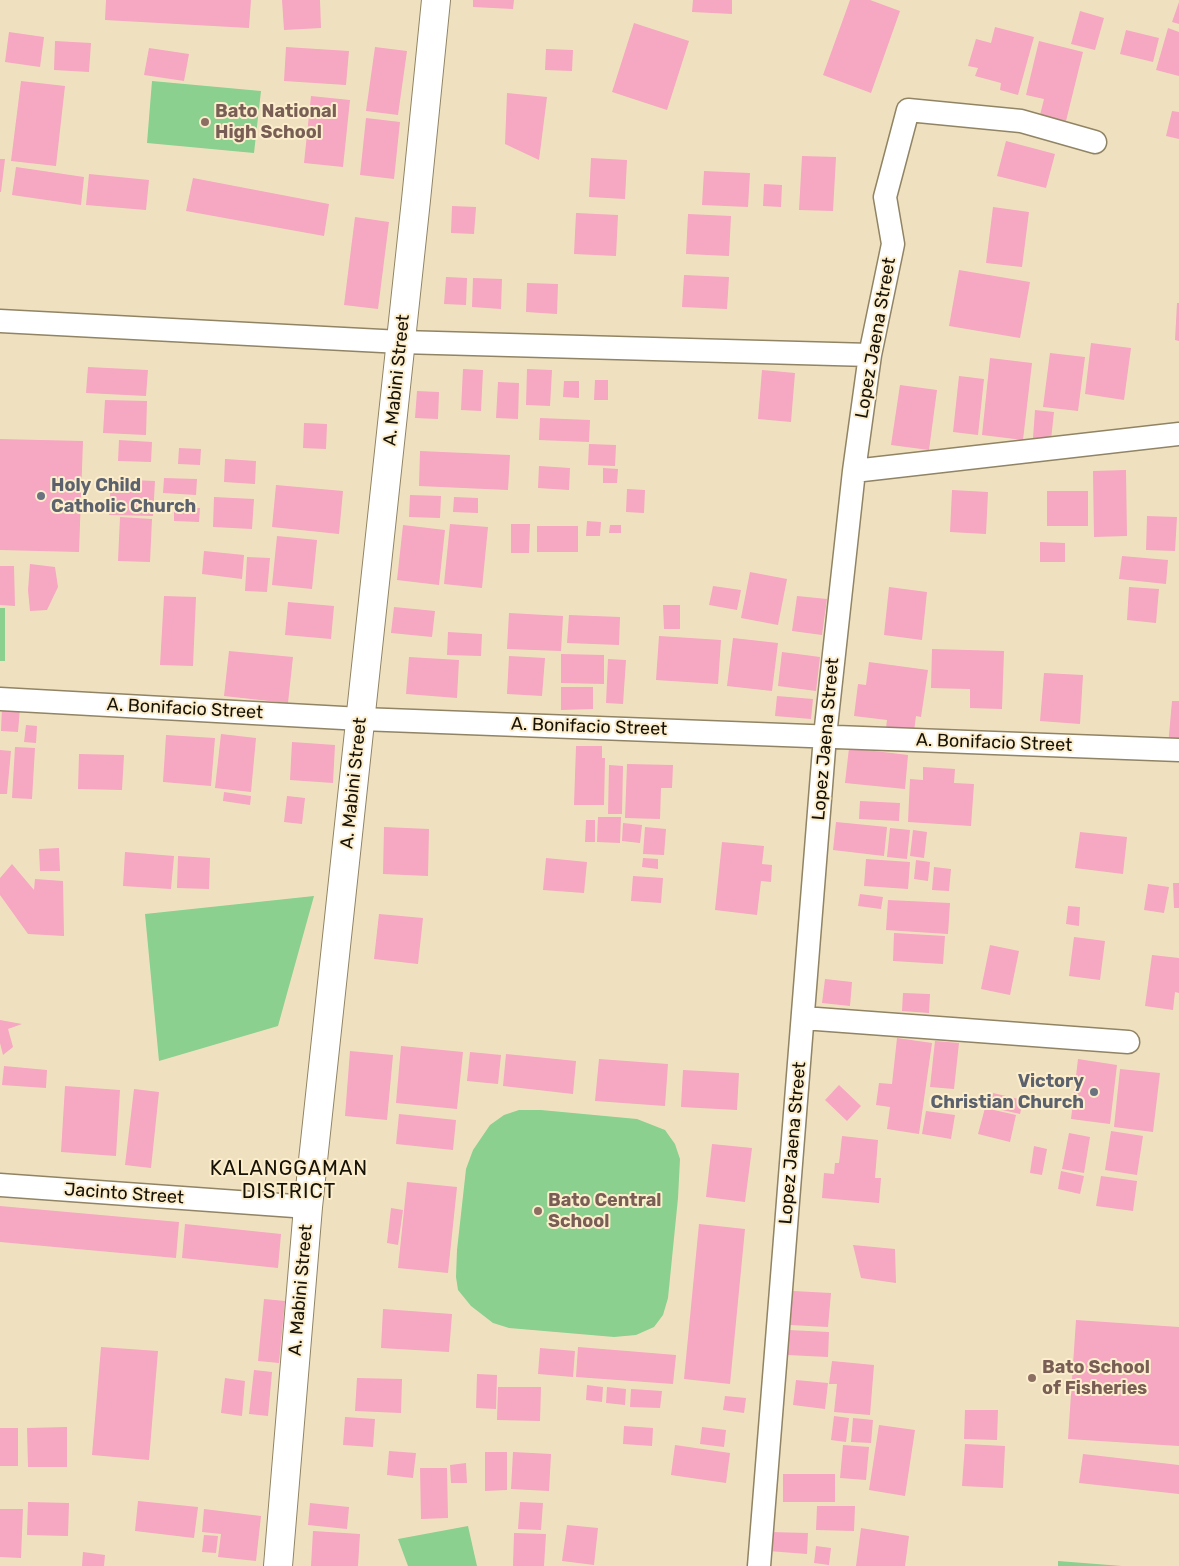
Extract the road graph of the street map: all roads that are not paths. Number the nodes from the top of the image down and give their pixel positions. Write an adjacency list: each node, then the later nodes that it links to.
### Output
1 (436, 0): 4 (street, A. Mabini Street)
2 (1095, 142): 5 (street, Lopez Jaena Street)
3 (0, 321): 4 (street)
4 (401, 342): 5 (street); 9 (street, A. Mabini Street)
5 (870, 355): 7 (street, Lopez Jaena Street)
6 (1179, 434): 7 (street)
7 (854, 471): 10 (street, Lopez Jaena Street)
8 (0, 699): 9 (street, A. Bonifacio Street)
9 (361, 718): 10 (street, A. Bonifacio Street); 15 (street, A. Mabini Street)
10 (825, 736): 11 (street, A. Bonifacio Street); 12 (street, Lopez Jaena Street)
11 (1179, 750)
12 (803, 1018): 13 (street); 17 (street, Lopez Jaena Street)
13 (1128, 1042)
14 (0, 1185): 15 (street, Jacinto Street)
15 (308, 1207): 16 (street, A. Mabini Street)
16 (278, 1566)
17 (759, 1566)

